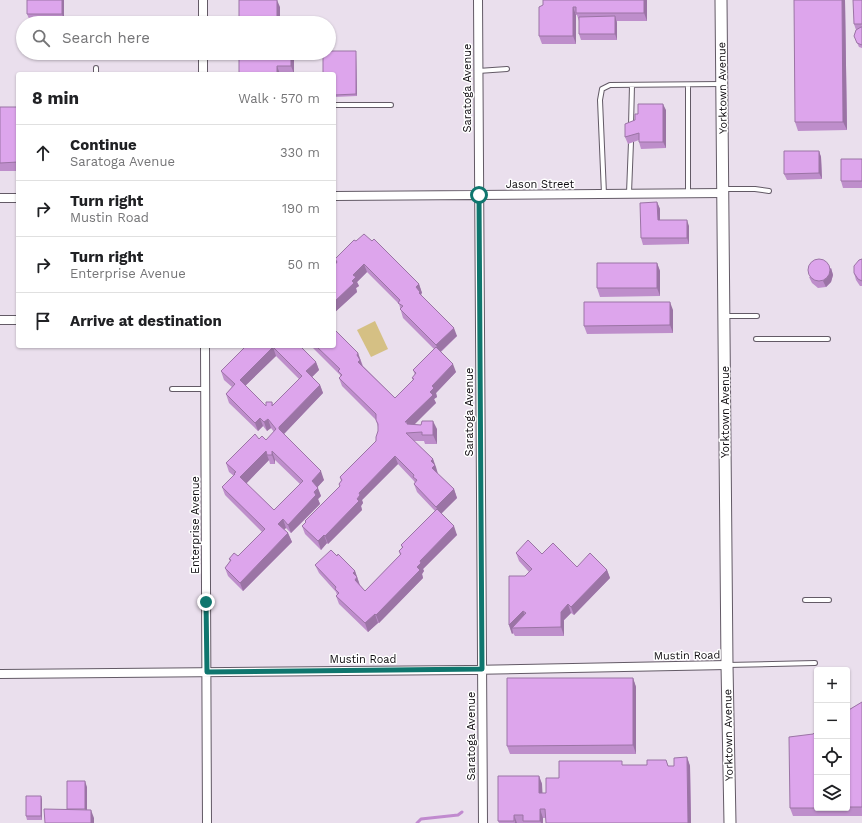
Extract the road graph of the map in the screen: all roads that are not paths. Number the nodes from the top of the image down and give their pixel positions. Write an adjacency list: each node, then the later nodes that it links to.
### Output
1 (202, 0): 4 (street)
2 (478, 0): 8 (street, Saratoga Avenue)
3 (721, 0): 11 (main road, Yorktown Avenue)
4 (203, 16)
5 (203, 60): 10 (street)
6 (96, 68): 9 (lane)
7 (507, 69): 8 (lane)
8 (478, 71): 23 (street, Saratoga Avenue)
9 (96, 72)
10 (203, 72)
11 (722, 84): 13 (lane); 18 (main road, Yorktown Avenue)
12 (632, 85): 13 (lane); 16 (lane); 21 (lane)
13 (688, 85): 20 (lane)
14 (336, 105): 15 (lane)
15 (391, 105)
16 (631, 129)
17 (631, 142): 22 (lane)
18 (723, 191): 19 (lane); 20 (street, Jason Street); 27 (main road, Yorktown Avenue)
19 (770, 191)
20 (688, 193): 22 (street, Jason Street)
21 (604, 194): 22 (street, Jason Street); 23 (street, Jason Street)
22 (629, 194)
23 (479, 195): 24 (street, Jason Street); 40 (street, Saratoga Avenue)
24 (336, 196)
25 (0, 198): 26 (street)
26 (16, 198)
27 (724, 316): 28 (lane); 39 (main road, Yorktown Avenue)
28 (757, 316)
29 (0, 320): 30 (street)
30 (16, 320)
31 (756, 340): 32 (lane)
32 (828, 340)
33 (205, 348): 35 (street, Enterprise Avenue)
34 (172, 389): 35 (lane)
35 (205, 389): 41 (street, Enterprise Avenue)
36 (806, 600): 37 (lane)
37 (829, 600)
38 (815, 663): 39 (lane)
39 (726, 666): 40 (street, Mustin Road); 45 (main road, Yorktown Avenue)
40 (482, 669): 41 (street, Mustin Road); 44 (street, Saratoga Avenue)
41 (207, 672): 42 (street, Mustin Road); 43 (street, Enterprise Avenue)
42 (0, 674)
43 (207, 823)
44 (483, 823)
45 (730, 823)

